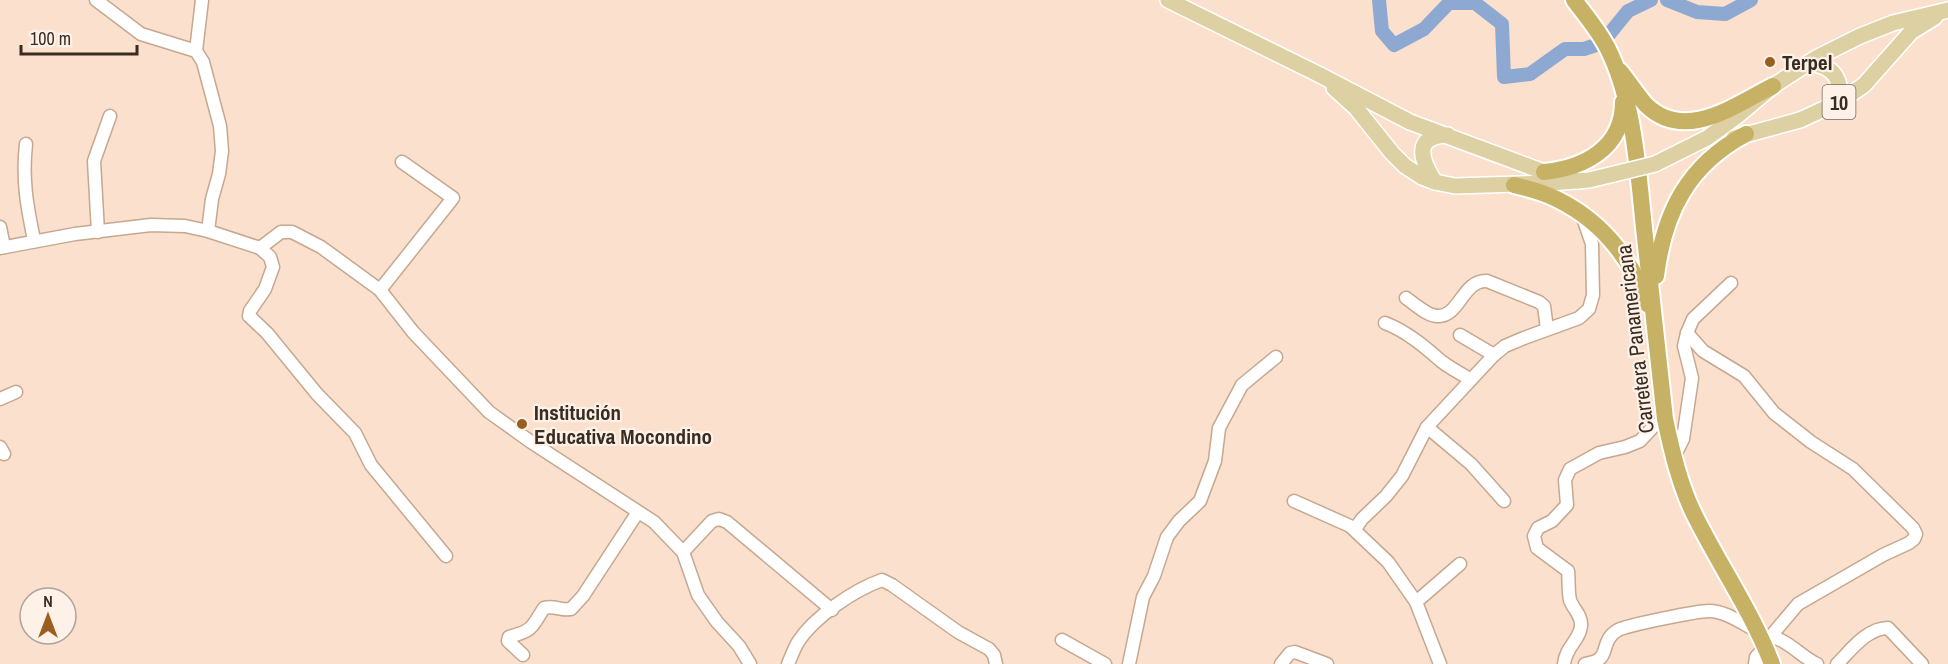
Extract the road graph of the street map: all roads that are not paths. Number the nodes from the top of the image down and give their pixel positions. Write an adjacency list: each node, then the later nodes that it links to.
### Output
1 (96, 0): 6 (street)
2 (202, 0): 6 (street)
3 (1168, 0): 9 (main road, 10)
4 (1574, 0): 7 (highway, Carretera Panamericana)
5 (1947, 10): 8 (main road, 10); 12 (main road, 10)
6 (196, 51): 25 (street)
7 (1611, 56): 10 (highway); 11 (highway, Carretera Panamericana)
8 (1809, 63): 10 (main road, 10); 12 (main road)
9 (1318, 74): 15 (main road, 10); 21 (main road, 10)
10 (1773, 86): 17 (main road, 10)
11 (1623, 92): 19 (highway); 34 (highway, Carretera Panamericana)
12 (1839, 102): 14 (main road, 10)
13 (110, 116): 26 (street)
14 (1746, 134): 17 (main road, 10); 34 (highway)
15 (1448, 135): 19 (main road, 10); 21 (main road)
16 (26, 144): 28 (street)
17 (1678, 154): 20 (main road, 10, bridge)
18 (402, 162): 33 (street)
19 (1544, 172): 20 (main road, 10)
20 (1578, 181): 22 (main road, 10)
21 (1435, 182): 22 (main road, 10)
22 (1514, 185): 23 (highway)
23 (1581, 212): 27 (highway); 29 (street)
24 (0, 227): 30 (street)
25 (208, 231): 26 (street); 31 (street)
26 (98, 232): 28 (street)
27 (1607, 234): 29 (highway); 38 (highway)
28 (34, 240): 30 (street)
29 (1592, 244): 37 (street)
30 (2, 248)
31 (260, 248): 33 (street); 54 (street)
32 (1731, 283): 39 (street)
33 (380, 290): 51 (street)
34 (1653, 297): 38 (highway, Carretera Panamericana)
35 (1406, 298): 37 (street)
36 (1385, 322): 43 (street)
37 (1547, 329): 41 (street)
38 (1655, 330): 46 (highway, Carretera Panamericana)
39 (1687, 333): 48 (street); 58 (street)
40 (1460, 335): 41 (street)
41 (1494, 355): 43 (street)
42 (1276, 357): 65 (street)
43 (1470, 379): 47 (street)
44 (16, 392): 45 (street)
45 (0, 399)
46 (1665, 419): 48 (highway, Carretera Panamericana); 69 (street)
47 (1427, 427): 50 (street); 52 (street)
48 (1674, 457): 58 (highway, Carretera Panamericana)
49 (1294, 501): 52 (street)
50 (1504, 501)
51 (638, 512): 53 (street); 60 (street)
52 (1355, 529): 56 (street)
53 (684, 552): 57 (street); 61 (street)
54 (446, 556)
55 (1460, 564): 56 (street)
56 (1416, 602): 68 (street)
57 (832, 610): 62 (street); 63 (street)
58 (1764, 638): 70 (street); 71 (street); 72 (highway, Carretera Panamericana); 73 (street)
59 (1062, 640): 64 (street)
60 (523, 655)
61 (750, 664)
62 (788, 664)
63 (996, 664)
64 (1105, 664)
65 (1129, 664)
66 (1281, 664): 67 (street)
67 (1327, 664)
68 (1440, 664)
69 (1564, 664)
70 (1584, 664)
71 (1755, 664)
72 (1772, 664)
73 (1817, 664)
74 (1837, 664): 75 (street)
75 (1922, 664)

